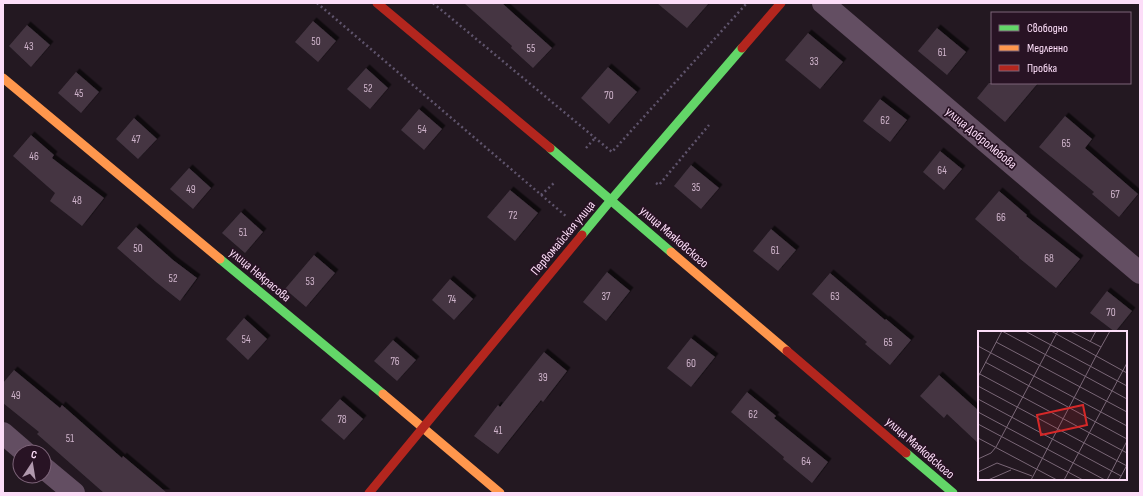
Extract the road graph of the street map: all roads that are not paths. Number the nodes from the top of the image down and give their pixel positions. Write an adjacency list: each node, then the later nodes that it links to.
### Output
1 (378, 3): 5 (street, улица Маяковского)
2 (781, 3): 5 (street, Первомайская улица)
3 (823, 3): 6 (street, улица Добролюбова)
4 (3, 78): 7 (street, улица Некрасова)
5 (611, 200): 7 (street, Первомайская улица); 14 (street, улица Маяковского)
6 (1140, 273)
7 (424, 428): 12 (street, Первомайская улица); 13 (street, улица Некрасова)
8 (3, 434): 9 (street)
9 (15, 444)
10 (52, 475): 11 (street)
11 (74, 493)
12 (369, 493)
13 (500, 493)
14 (953, 493)

